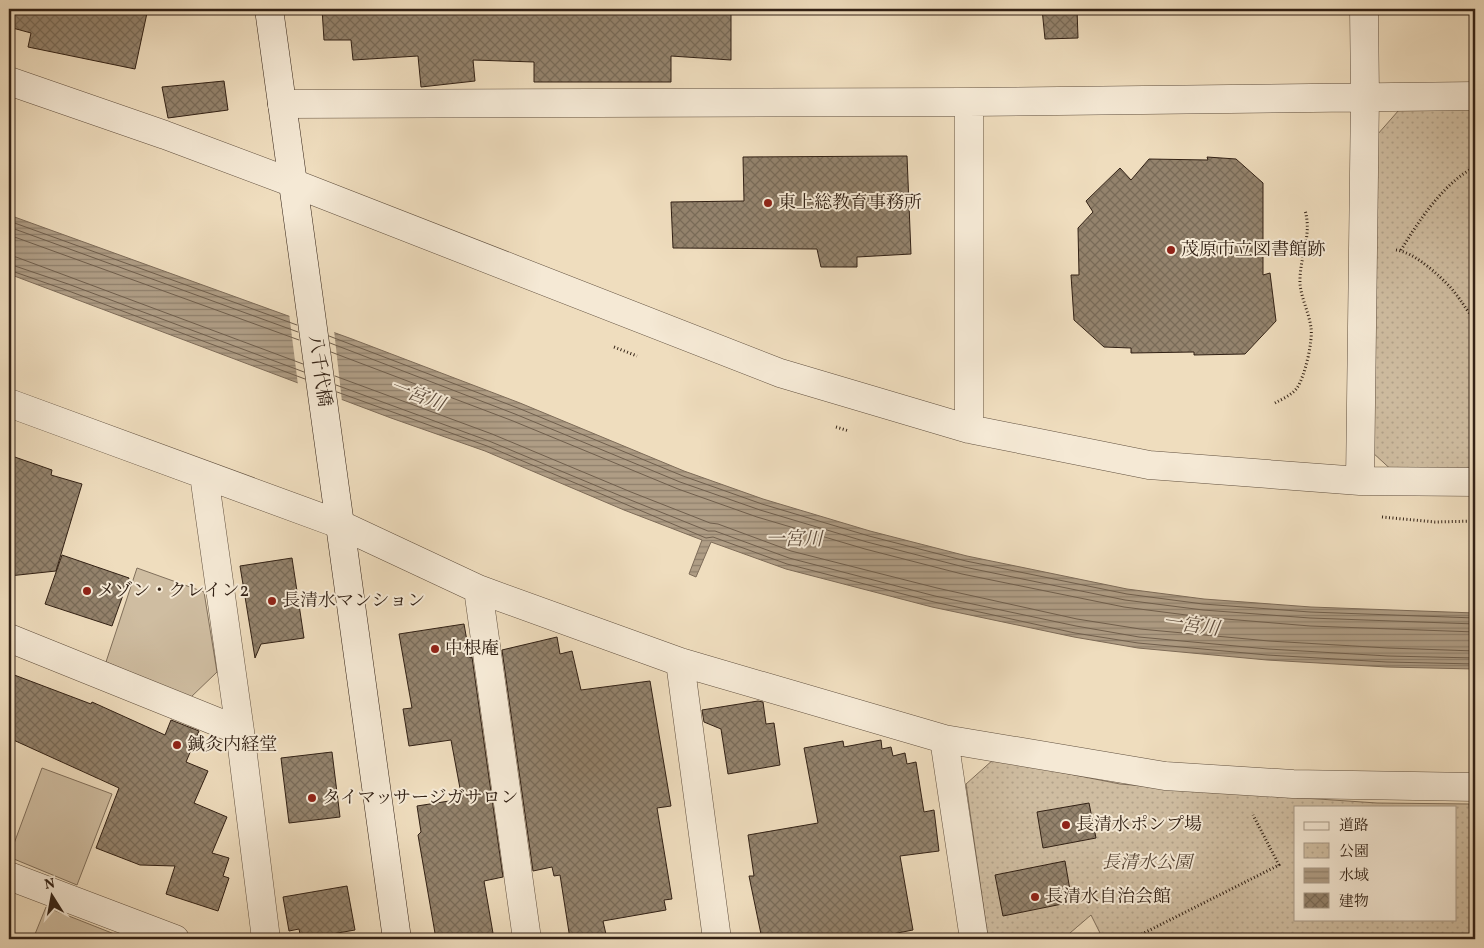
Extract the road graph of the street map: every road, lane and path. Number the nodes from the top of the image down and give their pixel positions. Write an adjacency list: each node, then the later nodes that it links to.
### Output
1 (269, 9): 7 (street, 八千代橋)
2 (1364, 9): 4 (street)
3 (9, 81): 9 (street)
4 (1365, 96): 5 (street); 6 (street); 11 (street)
5 (1475, 96)
6 (969, 102): 7 (street); 16 (street)
7 (282, 104): 9 (street, 八千代橋)
8 (1475, 167): 12 (path)
9 (293, 183): 16 (street); 20 (street, 八千代橋)
10 (1305, 210): 15 (path)
11 (1363, 247): 12 (path); 18 (street)
12 (1401, 250): 13 (path)
13 (1475, 320)
14 (9, 403): 17 (street)
15 (1275, 403)
16 (969, 429): 18 (street)
17 (204, 475): 20 (street); 24 (street)
18 (1360, 480): 19 (street)
19 (1475, 482)
20 (339, 524): 21 (street); 31 (street, 八千代橋)
21 (478, 589): 23 (street); 32 (street)
22 (9, 638): 24 (street)
23 (680, 662): 25 (street); 33 (street)
24 (240, 731): 30 (street)
25 (944, 739): 26 (street); 34 (street)
26 (1236, 781): 27 (street); 35 (path)
27 (1475, 787)
28 (9, 876): 29 (street)
29 (174, 939)
30 (266, 939)
31 (397, 939)
32 (527, 939)
33 (718, 939)
34 (974, 939)
35 (1132, 939)

